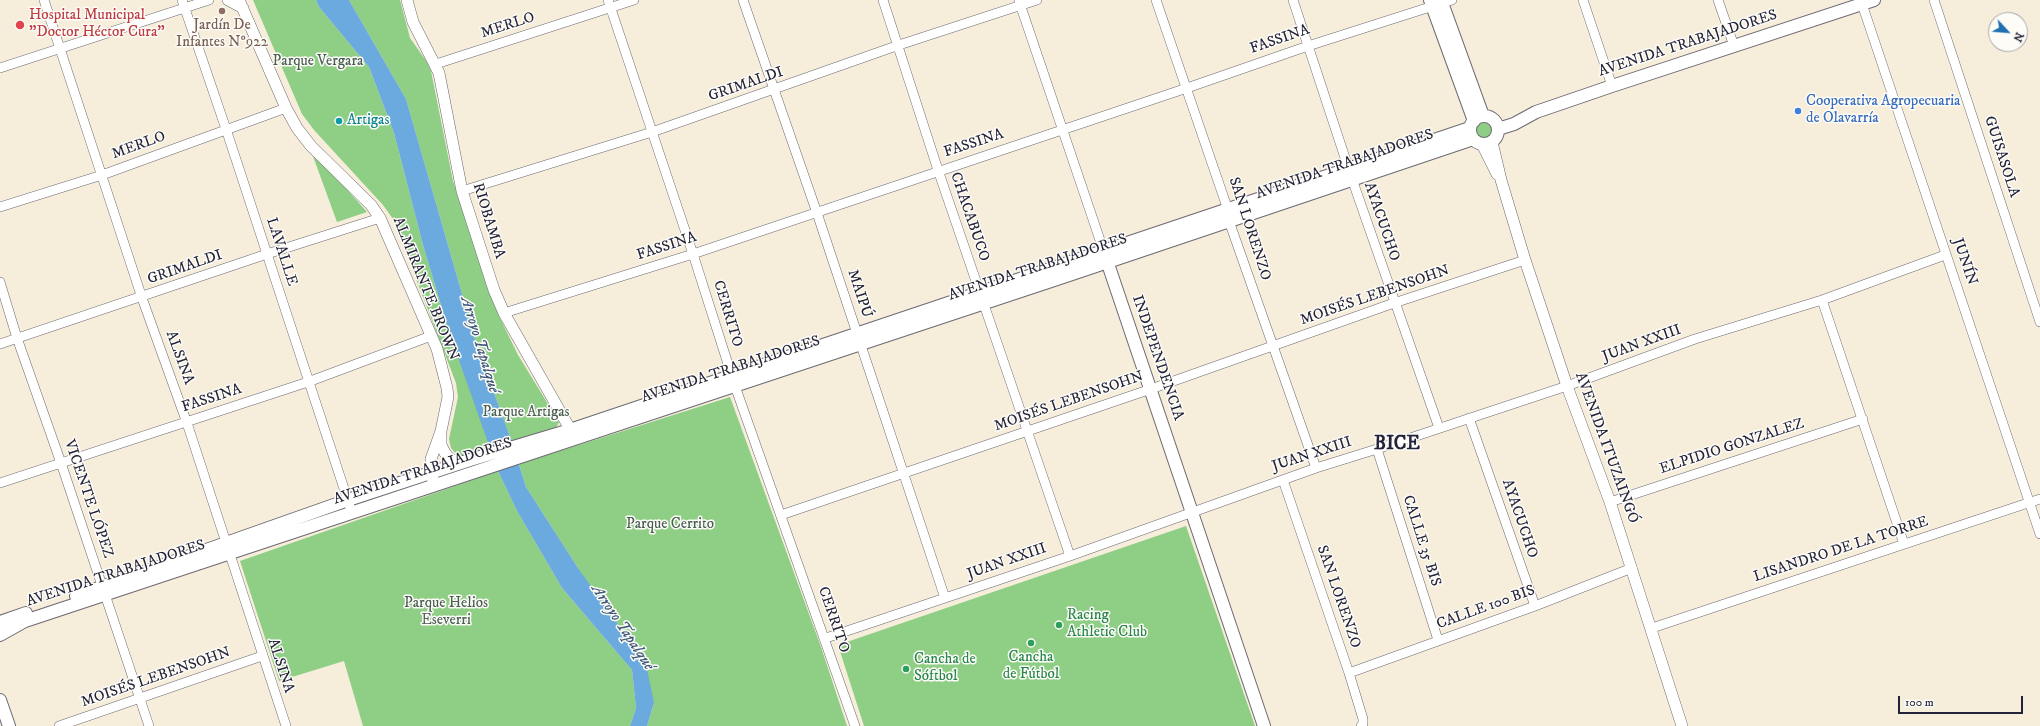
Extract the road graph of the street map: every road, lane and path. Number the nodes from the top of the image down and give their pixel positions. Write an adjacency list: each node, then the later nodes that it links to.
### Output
1 (44, 0): 23 (street, ALSINA)
2 (210, 0): 17 (street)
3 (228, 0): 18 (street)
4 (407, 0): 24 (street, RIOBAMBA)
5 (634, 0): 19 (street, MERLO)
6 (743, 0): 28 (street, MAIPÚ)
7 (884, 0): 20 (street, CHACABUCO)
8 (1037, 0): 16 (street, GRIMALDI)
9 (1156, 0): 27 (street, SAN LORENZO)
10 (1293, 0): 21 (street, AYACUCHO)
11 (1584, 0): 26 (street)
12 (1718, 0): 22 (street)
13 (1934, 0): 54 (street, GUISASOLA)
14 (1865, 1): 22 (main road, AVENIDA TRABAJADORES); 45 (street, JUNÍN)
15 (1440, 2): 21 (street, FASSINA); 34 (main road, AVENIDA ITUZAINGÓ)
16 (1019, 3): 20 (street, GRIMALDI); 32 (street, INDEPENDENCIA)
17 (183, 4): 23 (street); 31 (street, LAVALLE)
18 (241, 4): 29 (street, ALMIRANTE BROWN)
19 (609, 4): 24 (street, MERLO); 33 (street, CERRITO)
20 (899, 45): 28 (street, GRIMALDI); 35 (street, CHACABUCO)
21 (1308, 46): 27 (street, FASSINA); 36 (street, AYACUCHO)
22 (1734, 46): 26 (main road, AVENIDA TRABAJADORES)
23 (60, 49): 25 (street); 37 (street, ALSINA)
24 (436, 64): 38 (street, RIOBAMBA)
25 (0, 68)
26 (1612, 86): 30 (main road, AVENIDA TRABAJADORES)
27 (1187, 88): 32 (street, FASSINA); 41 (street, SAN LORENZO)
28 (774, 90): 33 (street, GRIMALDI); 40 (street, MAIPÚ)
29 (286, 108): 31 (street, MERLO); 42 (street, ALMIRANTE BROWN)
30 (1496, 125): 34 (main road); 34 (main road)
31 (226, 129): 37 (street, MERLO); 43 (street, LAVALLE)
32 (1064, 129): 35 (street, FASSINA); 46 (street, INDEPENDENCIA)
33 (652, 132): 38 (street, GRIMALDI); 44 (street, CERRITO)
34 (1479, 132): 36 (main road, AVENIDA TRABAJADORES); 47 (street, AVENIDA ITUZAINGÓ)
35 (938, 170): 40 (street, FASSINA); 49 (street, CHACABUCO)
36 (1350, 174): 41 (main road, AVENIDA TRABAJADORES); 52 (street, AYACUCHO)
37 (102, 175): 39 (street, MERLO); 50 (street, ALSINA)
38 (462, 191): 53 (street, RIOBAMBA)
39 (0, 207)
40 (817, 213): 44 (street, FASSINA); 57 (street, MAIPÚ)
41 (1229, 216): 46 (main road, AVENIDA TRABAJADORES); 59 (street, SAN LORENZO)
42 (380, 218): 43 (street, GRIMALDI); 55 (street, ALMIRANTE BROWN)
43 (267, 254): 50 (street, GRIMALDI); 61 (street, LAVALLE)
44 (693, 254): 53 (street, FASSINA); 60 (street, CERRITO)
45 (1945, 255): 51 (street, JUAN XXIII); 85 (street, JUNÍN)
46 (1106, 257): 49 (main road, AVENIDA TRABAJADORES); 64 (main road, INDEPENDENCIA)
47 (1525, 260): 52 (street, MOISÉS LEBENSOHN); 63 (street, AVENIDA ITUZAINGÓ)
48 (0, 282): 56 (street, VICENTE LÓPEZ)
49 (982, 297): 57 (main road, AVENIDA TRABAJADORES); 70 (street, CHACABUCO)
50 (142, 298): 56 (street, GRIMALDI); 67 (street, ALSINA)
51 (1822, 300): 63 (street, JUAN XXIII); 66 (street)
52 (1394, 303): 59 (street, MOISÉS LEBENSOHN); 68 (street, AYACUCHO)
53 (504, 313): 71 (street, RIOBAMBA)
54 (2040, 322)
55 (431, 336): 61 (street, FASSINA); 69 (street, ALMIRANTE BROWN)
56 (17, 338): 58 (street, GRIMALDI); 75 (street, VICENTE LÓPEZ)
57 (859, 339): 60 (main road, AVENIDA TRABAJADORES); 62 (main road, AVENIDA TRABAJADORES); 78 (street, MAIPÚ)
58 (0, 344)
59 (1274, 346): 64 (street, MOISÉS LEBENSOHN); 76 (street, SAN LORENZO)
60 (731, 375): 62 (street, CERRITO); 71 (main road, AVENIDA TRABAJADORES)
61 (308, 382): 67 (street, FASSINA); 82 (street, LAVALLE)
62 (735, 386): 71 (main road, AVENIDA TRABAJADORES); 88 (street, CERRITO)
63 (1567, 386): 65 (street, JUAN XXIII); 84 (street, AVENIDA ITUZAINGÓ)
64 (1151, 389): 70 (street, MOISÉS LEBENSOHN); 86 (main road, INDEPENDENCIA)
65 (1469, 418): 68 (street, JUAN XXIII); 96 (street, AYACUCHO)
66 (1863, 419): 84 (street, ELPIDIO GONZALEZ); 90 (street)
67 (187, 422): 75 (street, FASSINA); 91 (street, ALSINA)
68 (1439, 428): 73 (street, JUAN XXIII)
69 (441, 431): 74 (street); 77 (street, ALMIRANTE BROWN)
70 (1028, 431): 78 (street, MOISÉS LEBENSOHN); 92 (street, CHACABUCO)
71 (573, 434): 72 (main road, AVENIDA TRABAJADORES)
72 (547, 443): 74 (main road, AVENIDA TRABAJADORES); 81 (main road, AVENIDA TRABAJADORES)
73 (1377, 450): 76 (street, JUAN XXIII); 101 (street, CALLE 35 BIS)
74 (467, 461): 77 (main road, AVENIDA TRABAJADORES)
75 (62, 463): 80 (street, FASSINA); 94 (street, VICENTE LÓPEZ)
76 (1316, 468): 79 (street, JUAN XXIII)
77 (431, 472): 81 (street, ALMIRANTE BROWN); 82 (main road, AVENIDA TRABAJADORES)
78 (903, 473): 88 (street, MOISÉS LEBENSOHN); 95 (street, MAIPÚ)
79 (1283, 480): 86 (street, JUAN XXIII); 103 (street, SAN LORENZO)
80 (0, 483)
81 (433, 486): 87 (main road, AVENIDA TRABAJADORES)
82 (348, 500): 87 (street, LAVALLE); 91 (main road, AVENIDA TRABAJADORES)
83 (2040, 500): 85 (street, LISANDRO DE LA TORRE)
84 (1610, 502): 93 (street, AVENIDA ITUZAINGÓ)
85 (2030, 502): 89 (street, JUNÍN); 90 (street, LISANDRO DE LA TORRE)
86 (1192, 511): 92 (street, JUAN XXIII); 112 (main road, INDEPENDENCIA)
87 (352, 512): 91 (main road, AVENIDA TRABAJADORES)
88 (781, 515): 100 (street, CERRITO)
89 (2040, 534)
90 (1904, 544): 98 (street, LISANDRO DE LA TORRE)
91 (227, 549): 94 (main road, AVENIDA TRABAJADORES); 102 (street, ALSINA)
92 (1070, 556): 95 (street, JUAN XXIII)
93 (1632, 568): 96 (street, CALLE 100 BIS); 98 (street, AVENIDA ITUZAINGÓ)
94 (105, 590): 97 (main road, AVENIDA TRABAJADORES); 99 (main road, AVENIDA TRABAJADORES); 104 (street, VICENTE LÓPEZ)
95 (945, 598): 100 (street, JUAN XXIII)
96 (1535, 606): 101 (street, CALLE 100 BIS)
97 (0, 622)
98 (1652, 628): 113 (street, AVENIDA ITUZAINGÓ)
99 (0, 635)
100 (826, 638): 111 (street, CERRITO)
101 (1438, 640): 103 (street, CALLE 100 BIS)
102 (262, 656): 104 (street, MOISÉS LEBENSOHN); 110 (street, ALSINA)
103 (1349, 673): 106 (street, SAN LORENZO)
104 (140, 698): 108 (street, MOISÉS LEBENSOHN); 109 (street, VICENTE LÓPEZ)
105 (0, 700): 107 (main road)
106 (1362, 725)
107 (9, 726)
108 (59, 726)
109 (149, 726)
110 (286, 726)
111 (855, 726)
112 (1264, 726)
113 (1682, 726)

